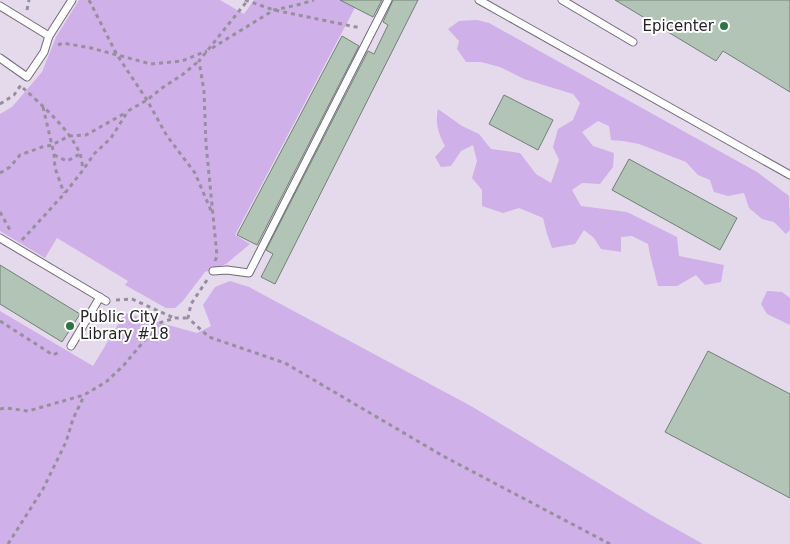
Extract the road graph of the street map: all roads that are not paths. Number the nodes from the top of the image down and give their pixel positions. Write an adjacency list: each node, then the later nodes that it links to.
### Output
1 (72, 0): 6 (lane)
2 (388, 0): 11 (lane)
3 (479, 0): 9 (lane)
4 (562, 0): 7 (lane)
5 (0, 6): 6 (lane)
6 (49, 36): 8 (lane)
7 (633, 42)
8 (0, 58)
9 (790, 175)
10 (0, 238): 12 (lane)
11 (213, 271)
12 (71, 346)

